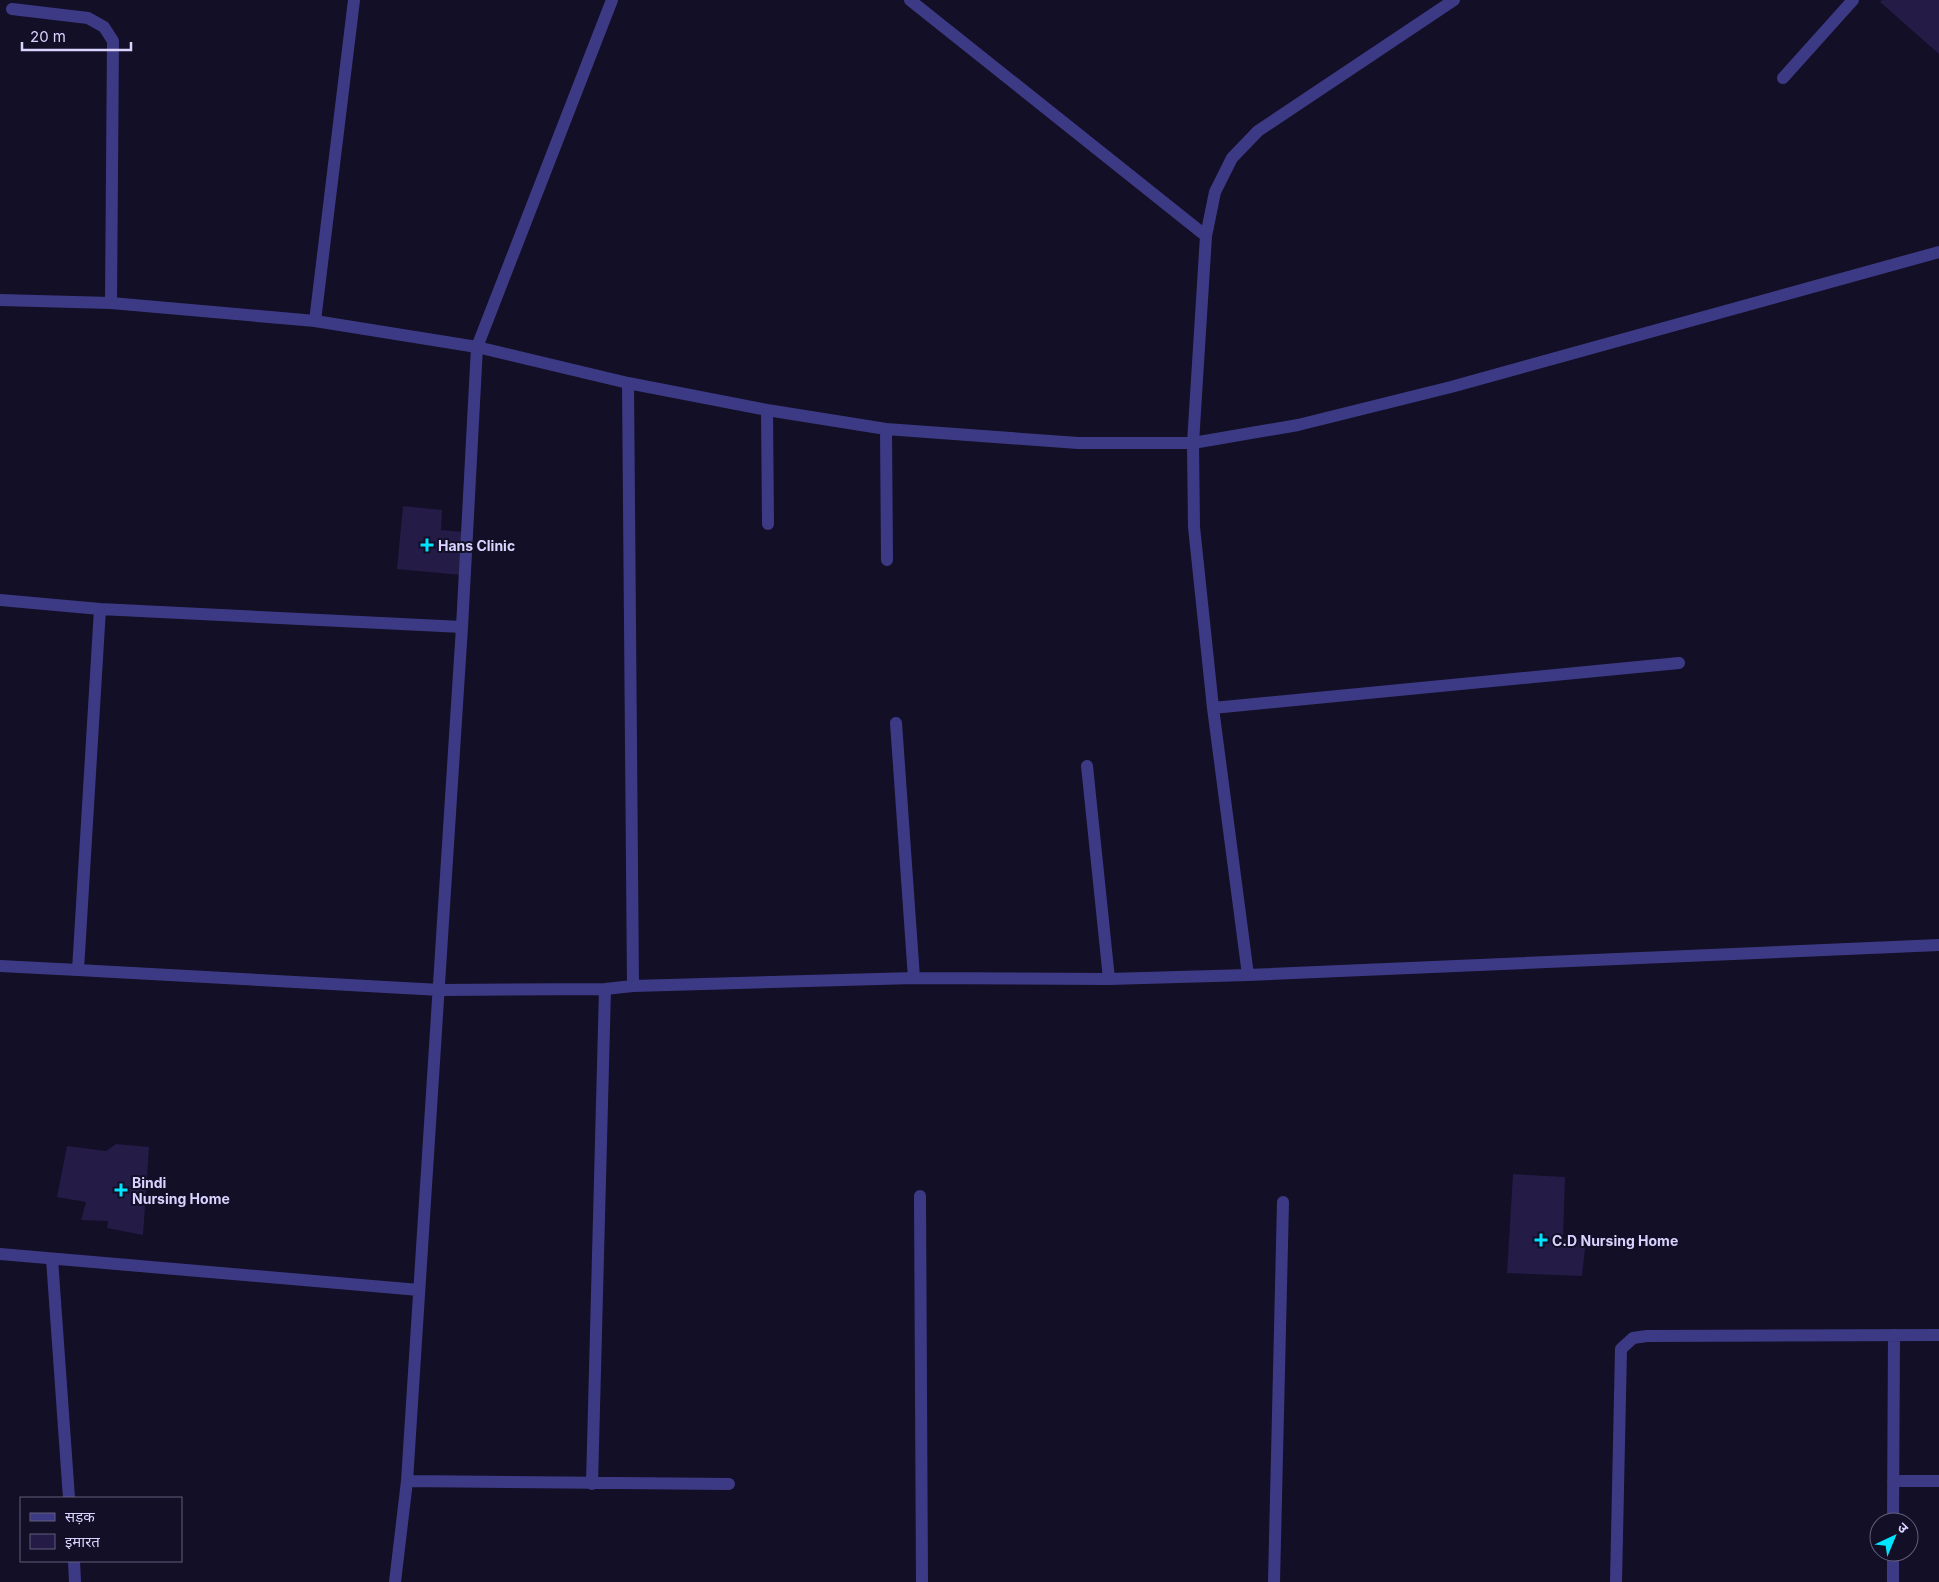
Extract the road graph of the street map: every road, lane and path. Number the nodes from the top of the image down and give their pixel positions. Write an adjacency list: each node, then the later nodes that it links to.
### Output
1 (354, 0): 12 (street)
2 (612, 0): 13 (street)
3 (910, 0): 8 (street)
4 (1454, 0): 8 (street)
5 (1853, 0): 7 (street)
6 (8, 6): 11 (street)
7 (1783, 78)
8 (1206, 236): 17 (street)
9 (1939, 252): 17 (street)
10 (0, 300): 11 (street)
11 (111, 302): 12 (street)
12 (315, 320): 13 (street)
13 (477, 347): 14 (street); 22 (street)
14 (628, 383): 15 (street); 33 (street)
15 (767, 410): 16 (street); 18 (street)
16 (886, 429): 17 (street); 19 (street)
17 (1193, 443): 24 (street)
18 (768, 524)
19 (887, 560)
20 (0, 600): 21 (street)
21 (100, 609): 22 (street); 29 (street)
22 (462, 627): 35 (street)
23 (1679, 663): 24 (street)
24 (1213, 708): 30 (street)
25 (896, 723): 31 (street)
26 (1087, 766): 32 (street)
27 (1939, 945): 30 (street)
28 (0, 966): 29 (street)
29 (78, 970): 35 (street)
30 (1248, 975): 32 (street)
31 (914, 978): 32 (street); 33 (street)
32 (1109, 979)
33 (632, 986): 34 (street)
34 (605, 988): 35 (street); 46 (street)
35 (440, 990): 40 (street)
36 (920, 1196): 54 (street)
37 (1282, 1202): 55 (street)
38 (0, 1254): 39 (street)
39 (52, 1259): 40 (street); 48 (street)
40 (420, 1290): 44 (street)
41 (1894, 1335): 42 (street); 43 (street); 56 (street)
42 (1939, 1335)
43 (1893, 1480): 45 (street); 49 (street)
44 (407, 1481): 46 (street); 53 (street)
45 (1939, 1481)
46 (592, 1484): 47 (street)
47 (729, 1484)
48 (69, 1497)
49 (1893, 1512)
50 (74, 1562): 52 (street)
51 (1893, 1562): 57 (street)
52 (75, 1582)
53 (395, 1582)
54 (922, 1582)
55 (1274, 1582)
56 (1616, 1582)
57 (1893, 1582)

